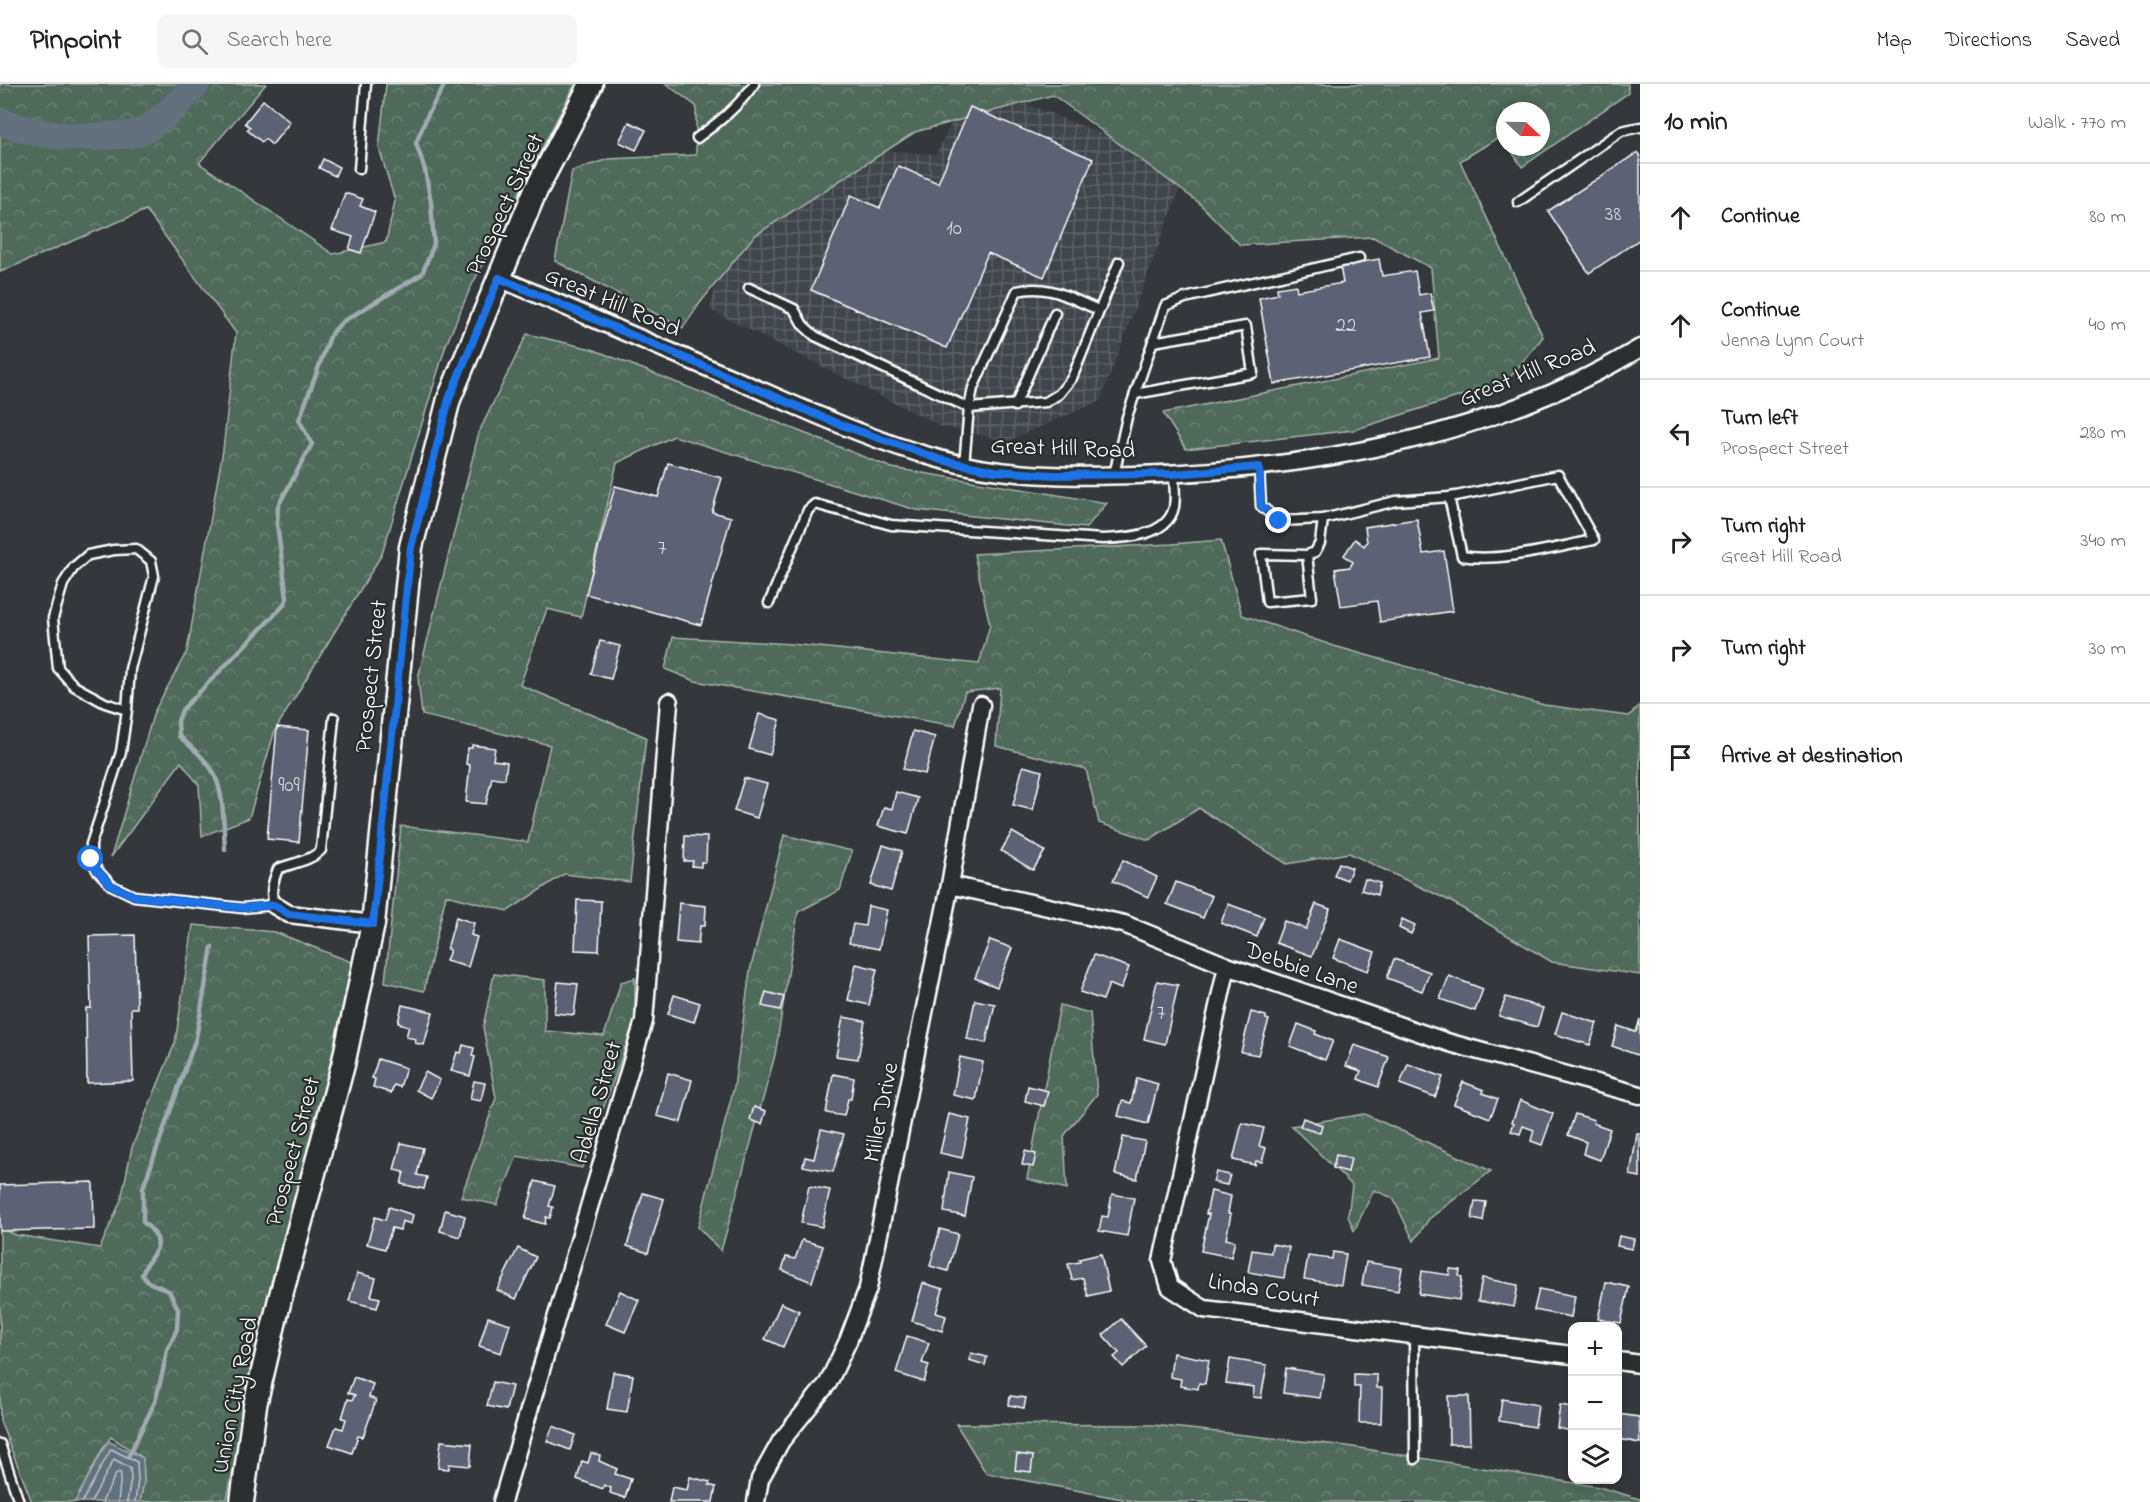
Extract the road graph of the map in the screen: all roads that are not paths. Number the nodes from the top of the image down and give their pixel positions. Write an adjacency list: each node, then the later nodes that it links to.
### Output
1 (366, 84): 6 (lane)
2 (591, 84): 10 (main road, Prospect Street)
3 (754, 84): 5 (lane)
4 (1640, 127): 7 (lane)
5 (697, 138)
6 (360, 169)
7 (1518, 202)
8 (1359, 258): 14 (lane)
9 (1119, 262): 12 (lane)
10 (499, 278): 19 (street, Great Hill Road); 33 (main road, Prospect Street)
11 (749, 288): 18 (lane)
12 (1099, 310): 17 (lane); 18 (lane)
13 (1055, 313): 17 (lane)
14 (1153, 342): 16 (lane); 16 (lane)
15 (1640, 348): 20 (street, Great Hill Road)
16 (1135, 394): 22 (lane)
17 (1015, 406): 18 (lane)
18 (969, 408): 19 (lane)
19 (964, 465): 22 (street, Great Hill Road)
20 (1259, 467): 21 (street, Great Hill Road); 24 (lane)
21 (1174, 474): 22 (street, Great Hill Road); 26 (lane)
22 (1114, 476)
23 (1449, 497): 23 (lane); 24 (lane)
24 (1323, 519): 25 (lane)
25 (1307, 555): 25 (lane)
26 (769, 603)
27 (669, 702): 45 (street, Adella Street)
28 (981, 705): 31 (street, Miller Drive)
29 (127, 710): 29 (lane); 32 (lane)
30 (334, 718): 32 (lane)
31 (950, 885): 34 (street, Debbie Lane); 46 (street, Miller Drive)
32 (274, 905): 33 (street)
33 (373, 924): 36 (main road, Prospect Street)
34 (1227, 966): 35 (street, Debbie Lane); 37 (street, Linda Court)
35 (1640, 1095)
36 (280, 1299): 44 (main road, Union City Road)
37 (1414, 1335): 38 (street, Linda Court); 42 (lane)
38 (1568, 1354)
39 (1622, 1362): 40 (street)
40 (1640, 1364)
41 (0, 1444): 43 (lane)
42 (1415, 1458)
43 (19, 1502)
44 (242, 1502)
45 (502, 1502)
46 (756, 1502)

